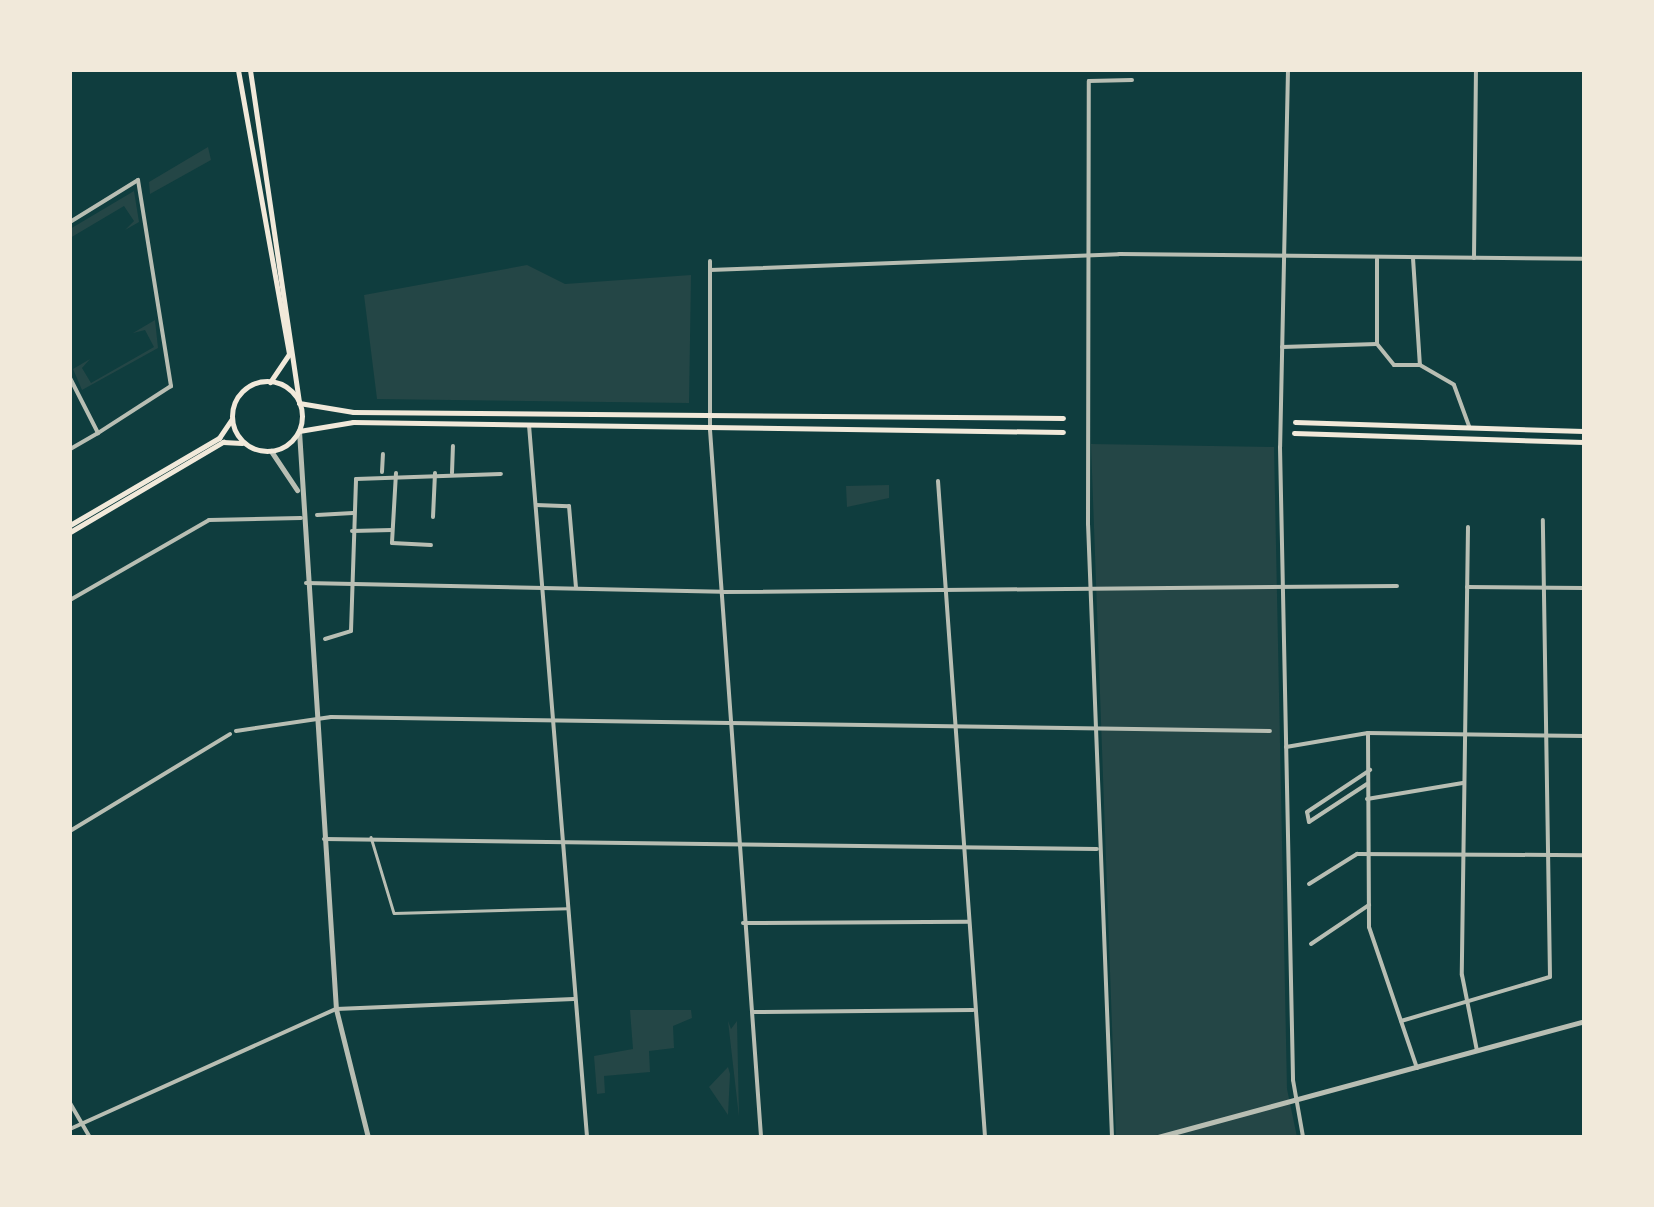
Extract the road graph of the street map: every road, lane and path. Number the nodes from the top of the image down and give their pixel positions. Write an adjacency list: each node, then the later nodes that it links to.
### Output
1 (238, 70): 19 (main road)
2 (250, 70): 20 (main road)
3 (1288, 70): 8 (street)
4 (1476, 70): 11 (street)
5 (1132, 80): 7 (street)
6 (70, 222): 31 (street)
7 (1088, 255): 8 (street); 14 (street); 60 (street)
8 (1284, 257): 9 (street); 16 (street)
9 (1377, 258): 10 (street); 15 (street)
10 (1413, 258): 11 (street); 17 (street)
11 (1474, 258): 12 (street)
12 (1584, 259)
13 (710, 261): 14 (street)
14 (710, 270): 21 (street)
15 (1377, 344): 16 (street); 17 (street)
16 (1282, 346): 61 (street)
17 (1420, 366): 26 (street)
18 (70, 378): 31 (street)
19 (270, 382): 20 (main road); 23 (main road)
20 (299, 402): 21 (main road); 27 (main road)
21 (709, 416): 22 (main road); 28 (street)
22 (1063, 418)
23 (232, 420): 33 (main road); 53 (main road)
24 (1294, 422): 26 (main road)
25 (530, 425): 27 (main road); 28 (main road); 46 (street)
26 (1469, 426): 29 (main road)
27 (299, 430): 37 (main road); 45 (street)
28 (710, 430): 30 (main road); 68 (street)
29 (1584, 431)
30 (1062, 432)
31 (98, 434): 36 (street)
32 (1294, 434): 34 (main road)
33 (244, 442): 37 (main road); 53 (main road)
34 (1584, 442)
35 (453, 446): 42 (street)
36 (70, 450)
37 (270, 451): 45 (street)
38 (383, 454): 39 (street)
39 (382, 472): 40 (street); 47 (street)
40 (396, 473): 41 (street); 54 (street)
41 (435, 473): 42 (street); 49 (street)
42 (452, 473): 43 (street)
43 (501, 474)
44 (938, 481): 59 (street)
45 (298, 493): 50 (street)
46 (536, 506): 64 (street); 65 (street)
47 (353, 513): 48 (street); 55 (street)
48 (317, 514)
49 (434, 517)
50 (301, 518): 57 (street); 69 (street)
51 (1544, 520): 67 (street)
52 (1468, 527): 63 (street)
53 (70, 529)
54 (392, 530): 55 (street); 56 (street)
55 (352, 531): 58 (street)
56 (431, 545)
57 (306, 583): 58 (street); 71 (street)
58 (350, 583): 64 (street); 70 (street)
59 (947, 584): 60 (street); 68 (street); 74 (street)
60 (1090, 585): 61 (street); 75 (street)
61 (1282, 585): 62 (street); 81 (street)
62 (1397, 586)
63 (1467, 587): 67 (street); 78 (street)
64 (542, 588): 65 (street); 72 (street)
65 (576, 588): 68 (street)
66 (1584, 588): 67 (street)
67 (1542, 589): 79 (street)
68 (722, 592): 73 (street)
69 (70, 600)
70 (326, 639)
71 (316, 717): 72 (street); 86 (street); 88 (street)
72 (553, 717): 73 (street); 89 (street)
73 (728, 723): 74 (street); 90 (street)
74 (957, 726): 75 (street); 91 (street)
75 (1094, 728): 76 (street); 92 (street)
76 (1270, 731)
77 (1368, 733): 78 (street); 81 (street); 82 (street)
78 (1463, 735): 79 (street); 83 (street)
79 (1543, 736): 80 (street); 95 (street)
80 (1584, 736)
81 (1286, 747): 113 (street)
82 (1370, 770): 84 (street); 84 (street)
83 (1463, 782): 85 (street); 96 (street)
84 (1369, 783): 85 (street)
85 (1367, 798): 93 (street)
86 (70, 831)
87 (371, 837): 88 (street); 89 (street); 99 (lane)
88 (324, 840): 105 (street)
89 (562, 842): 90 (street); 99 (street)
90 (736, 844): 91 (street); 101 (street)
91 (963, 846): 92 (street); 100 (street)
92 (1098, 849): 122 (street)
93 (1369, 853): 96 (street); 97 (street); 98 (street)
94 (1584, 855): 95 (street)
95 (1543, 856): 96 (street); 104 (street)
96 (1462, 857): 104 (street)
97 (1309, 884)
98 (1369, 905): 102 (street); 108 (street)
99 (568, 908): 103 (street)
100 (968, 922): 101 (street); 106 (street)
101 (743, 923): 107 (street)
102 (1311, 944)
103 (576, 999): 105 (street); 119 (street)
104 (1464, 1004): 108 (street); 110 (street)
105 (336, 1009): 114 (street); 118 (street)
106 (973, 1010): 107 (street); 121 (street)
107 (750, 1012): 120 (street)
108 (1401, 1021): 111 (street)
109 (1584, 1021): 110 (street)
110 (1477, 1051): 111 (street)
111 (1417, 1068): 113 (street)
112 (70, 1102): 114 (street)
113 (1295, 1102): 116 (street); 125 (street)
114 (82, 1123): 115 (street); 117 (street)
115 (70, 1129)
116 (1187, 1130): 123 (street); 124 (street)
117 (90, 1137)
118 (368, 1137)
119 (587, 1137)
120 (761, 1137)
121 (985, 1137)
122 (1112, 1137)
123 (1158, 1137)
124 (1171, 1137)
125 (1302, 1137)

